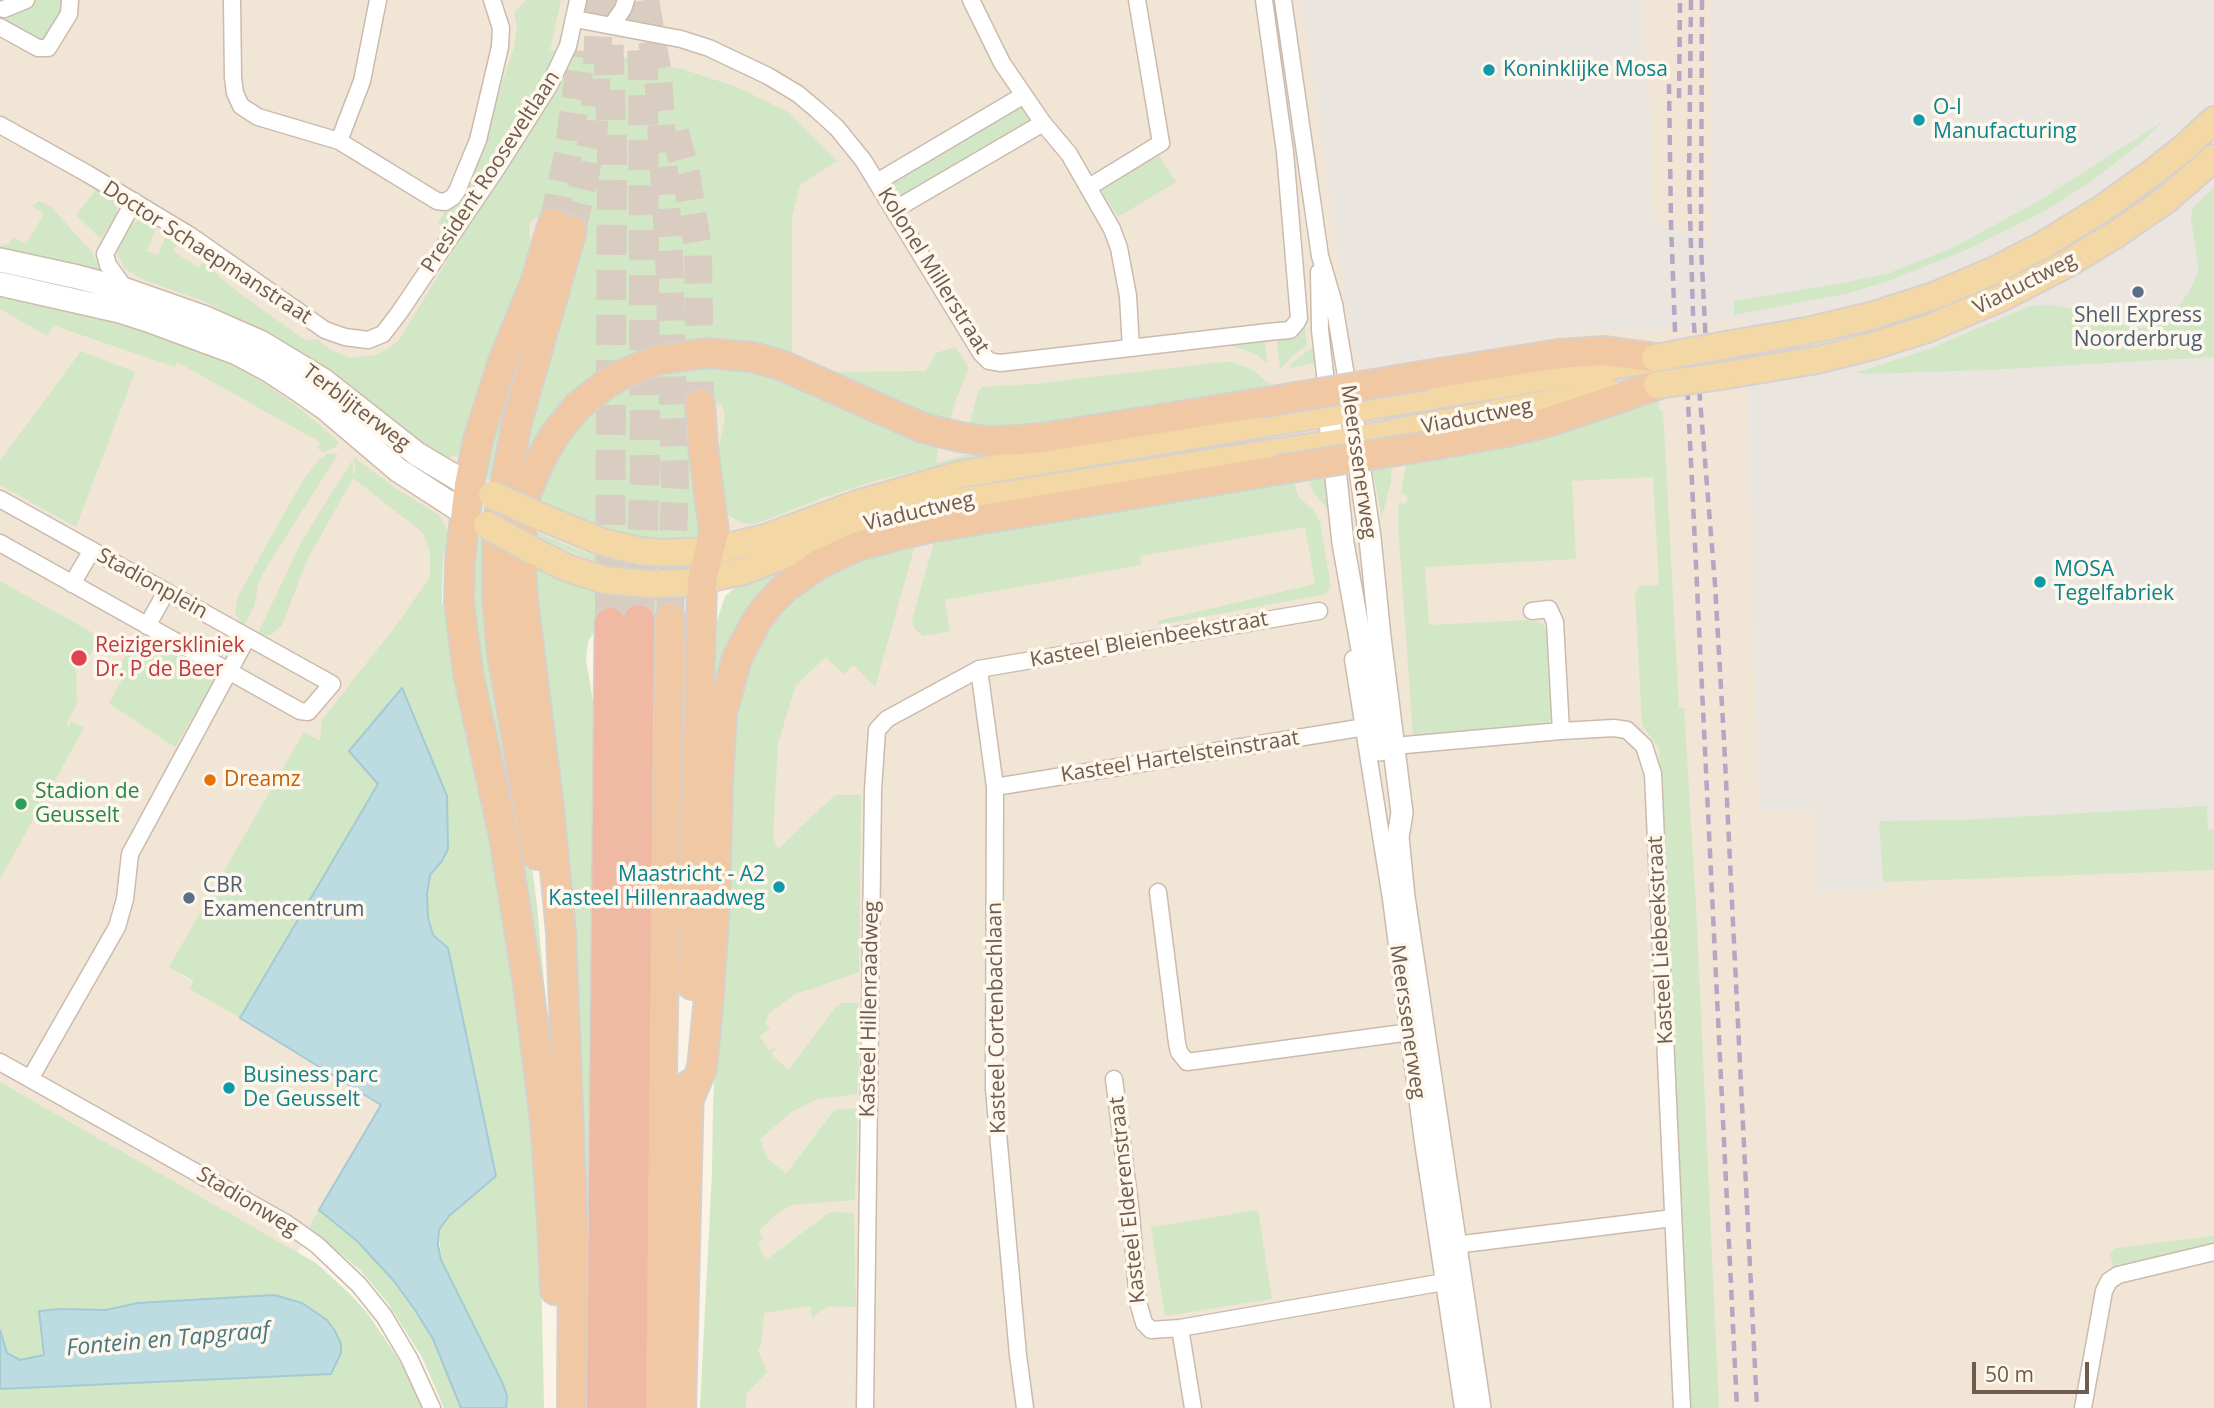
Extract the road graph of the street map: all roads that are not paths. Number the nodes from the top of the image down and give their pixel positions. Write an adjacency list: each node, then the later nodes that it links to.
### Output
1 (26, 0): 12 (street)
2 (70, 0): 15 (street)
3 (232, 0): 20 (street)
4 (378, 0): 20 (street)
5 (492, 0): 20 (street)
6 (578, 0): 13 (street, President Rooseveltlaan)
7 (626, 0): 14 (street)
8 (971, 0): 16 (street)
9 (1137, 0): 25 (street)
10 (1264, 0): 22 (street)
11 (1283, 0): 21 (street, Meerssenerweg)
12 (5, 9)
13 (575, 19): 14 (street, Kolonel Millerstraat); 31 (street, President Rooseveltlaan)
14 (612, 25): 24 (street, Kolonel Millerstraat)
15 (0, 27)
16 (1024, 95): 18 (street); 24 (street)
17 (2214, 120): 33 (main road, Viaductweg, bridge)
18 (1044, 123): 25 (street); 27 (street)
19 (0, 125): 26 (street, Doctor Schaepmanstraat)
20 (339, 141)
21 (1304, 150): 22 (street); 35 (street, Meerssenerweg)
22 (1285, 152): 32 (street, Kolonel Millerstraat)
23 (2214, 158): 33 (main road, Viaductweg, bridge)
24 (877, 182): 27 (street, Kolonel Millerstraat)
25 (1089, 187): 32 (street)
26 (134, 201): 30 (street); 31 (street, Doctor Schaepmanstraat)
27 (894, 210): 32 (street, Kolonel Millerstraat)
28 (0, 260): 30 (main road, Terblijterweg)
29 (0, 284): 39 (main road, Terblijterweg)
30 (126, 290): 37 (main road, Terblijterweg)
31 (383, 334)
32 (1131, 348)
33 (1656, 372): 35 (main road, Viaductweg); 36 (main road, Viaductweg); 60 (highway, bridge); 64 (highway, bridge)
34 (700, 404): 42 (highway)
35 (1340, 410): 36 (street, Meerssenerweg); 42 (main road, Viaductweg)
36 (1344, 442): 43 (main road, Viaductweg); 51 (street, Meerssenerweg); 56 (street, Meerssenerweg)
37 (481, 490): 39 (highway); 42 (main road, Terblijterweg, bridge); 60 (highway)
38 (0, 499): 41 (street, Stadionplein)
39 (477, 520): 43 (main road, Terblijterweg, bridge); 71 (highway)
40 (0, 543): 44 (street, Stadionplein)
41 (92, 550): 44 (street); 45 (street, Stadionplein)
42 (710, 551): 43 (highway)
43 (702, 580): 64 (highway)
44 (72, 584): 49 (street, Stadionplein)
45 (166, 592): 49 (street); 50 (street, Stadionplein)
46 (1319, 611): 52 (street, Kasteel Bleienbeekstraat)
47 (1532, 611): 55 (street)
48 (670, 618): 75 (highway)
49 (147, 626): 53 (street, Stadionplein)
50 (247, 638): 53 (street); 53 (street, Stadionplein)
51 (1362, 639): 54 (street, Meerssenerweg); 56 (street, Meerssenerweg)
52 (979, 669): 57 (street, Kasteel Cortenbachlaan); 77 (street, Kasteel Hillenraadweg)
53 (228, 671): 62 (street)
54 (1365, 727): 57 (street, Kasteel Hartelsteinstraat); 59 (street, Meerssenerweg)
55 (1561, 730): 56 (street, Kasteel Liebeekstraat); 65 (street, Kasteel Liebeekstraat)
56 (1386, 747): 59 (street, Meerssenerweg)
57 (995, 788): 78 (street, Kasteel Cortenbachlaan)
58 (1158, 892): 59 (street)
59 (1416, 1032): 66 (street, Meerssenerweg); 68 (street, Meerssenerweg)
60 (565, 1039): 72 (highway)
61 (0, 1062): 62 (street, Stadionweg)
62 (30, 1079): 70 (street, Stadionweg)
63 (1114, 1079): 69 (street, Kasteel Elderenstraat)
64 (688, 1102): 76 (highway)
65 (1673, 1218): 66 (street); 82 (street, Kasteel Liebeekstraat)
66 (1455, 1245): 81 (street, Meerssenerweg)
67 (2214, 1252): 83 (street)
68 (1444, 1282): 69 (street); 80 (street, Meerssenerweg)
69 (1180, 1328): 79 (street)
70 (432, 1408)
71 (557, 1408)
72 (572, 1408)
73 (602, 1408): 74 (highway)
74 (631, 1408)
75 (656, 1408)
76 (681, 1408)
77 (864, 1408)
78 (1025, 1408)
79 (1193, 1408)
80 (1463, 1408)
81 (1480, 1408)
82 (1682, 1408)
83 (2083, 1408)

